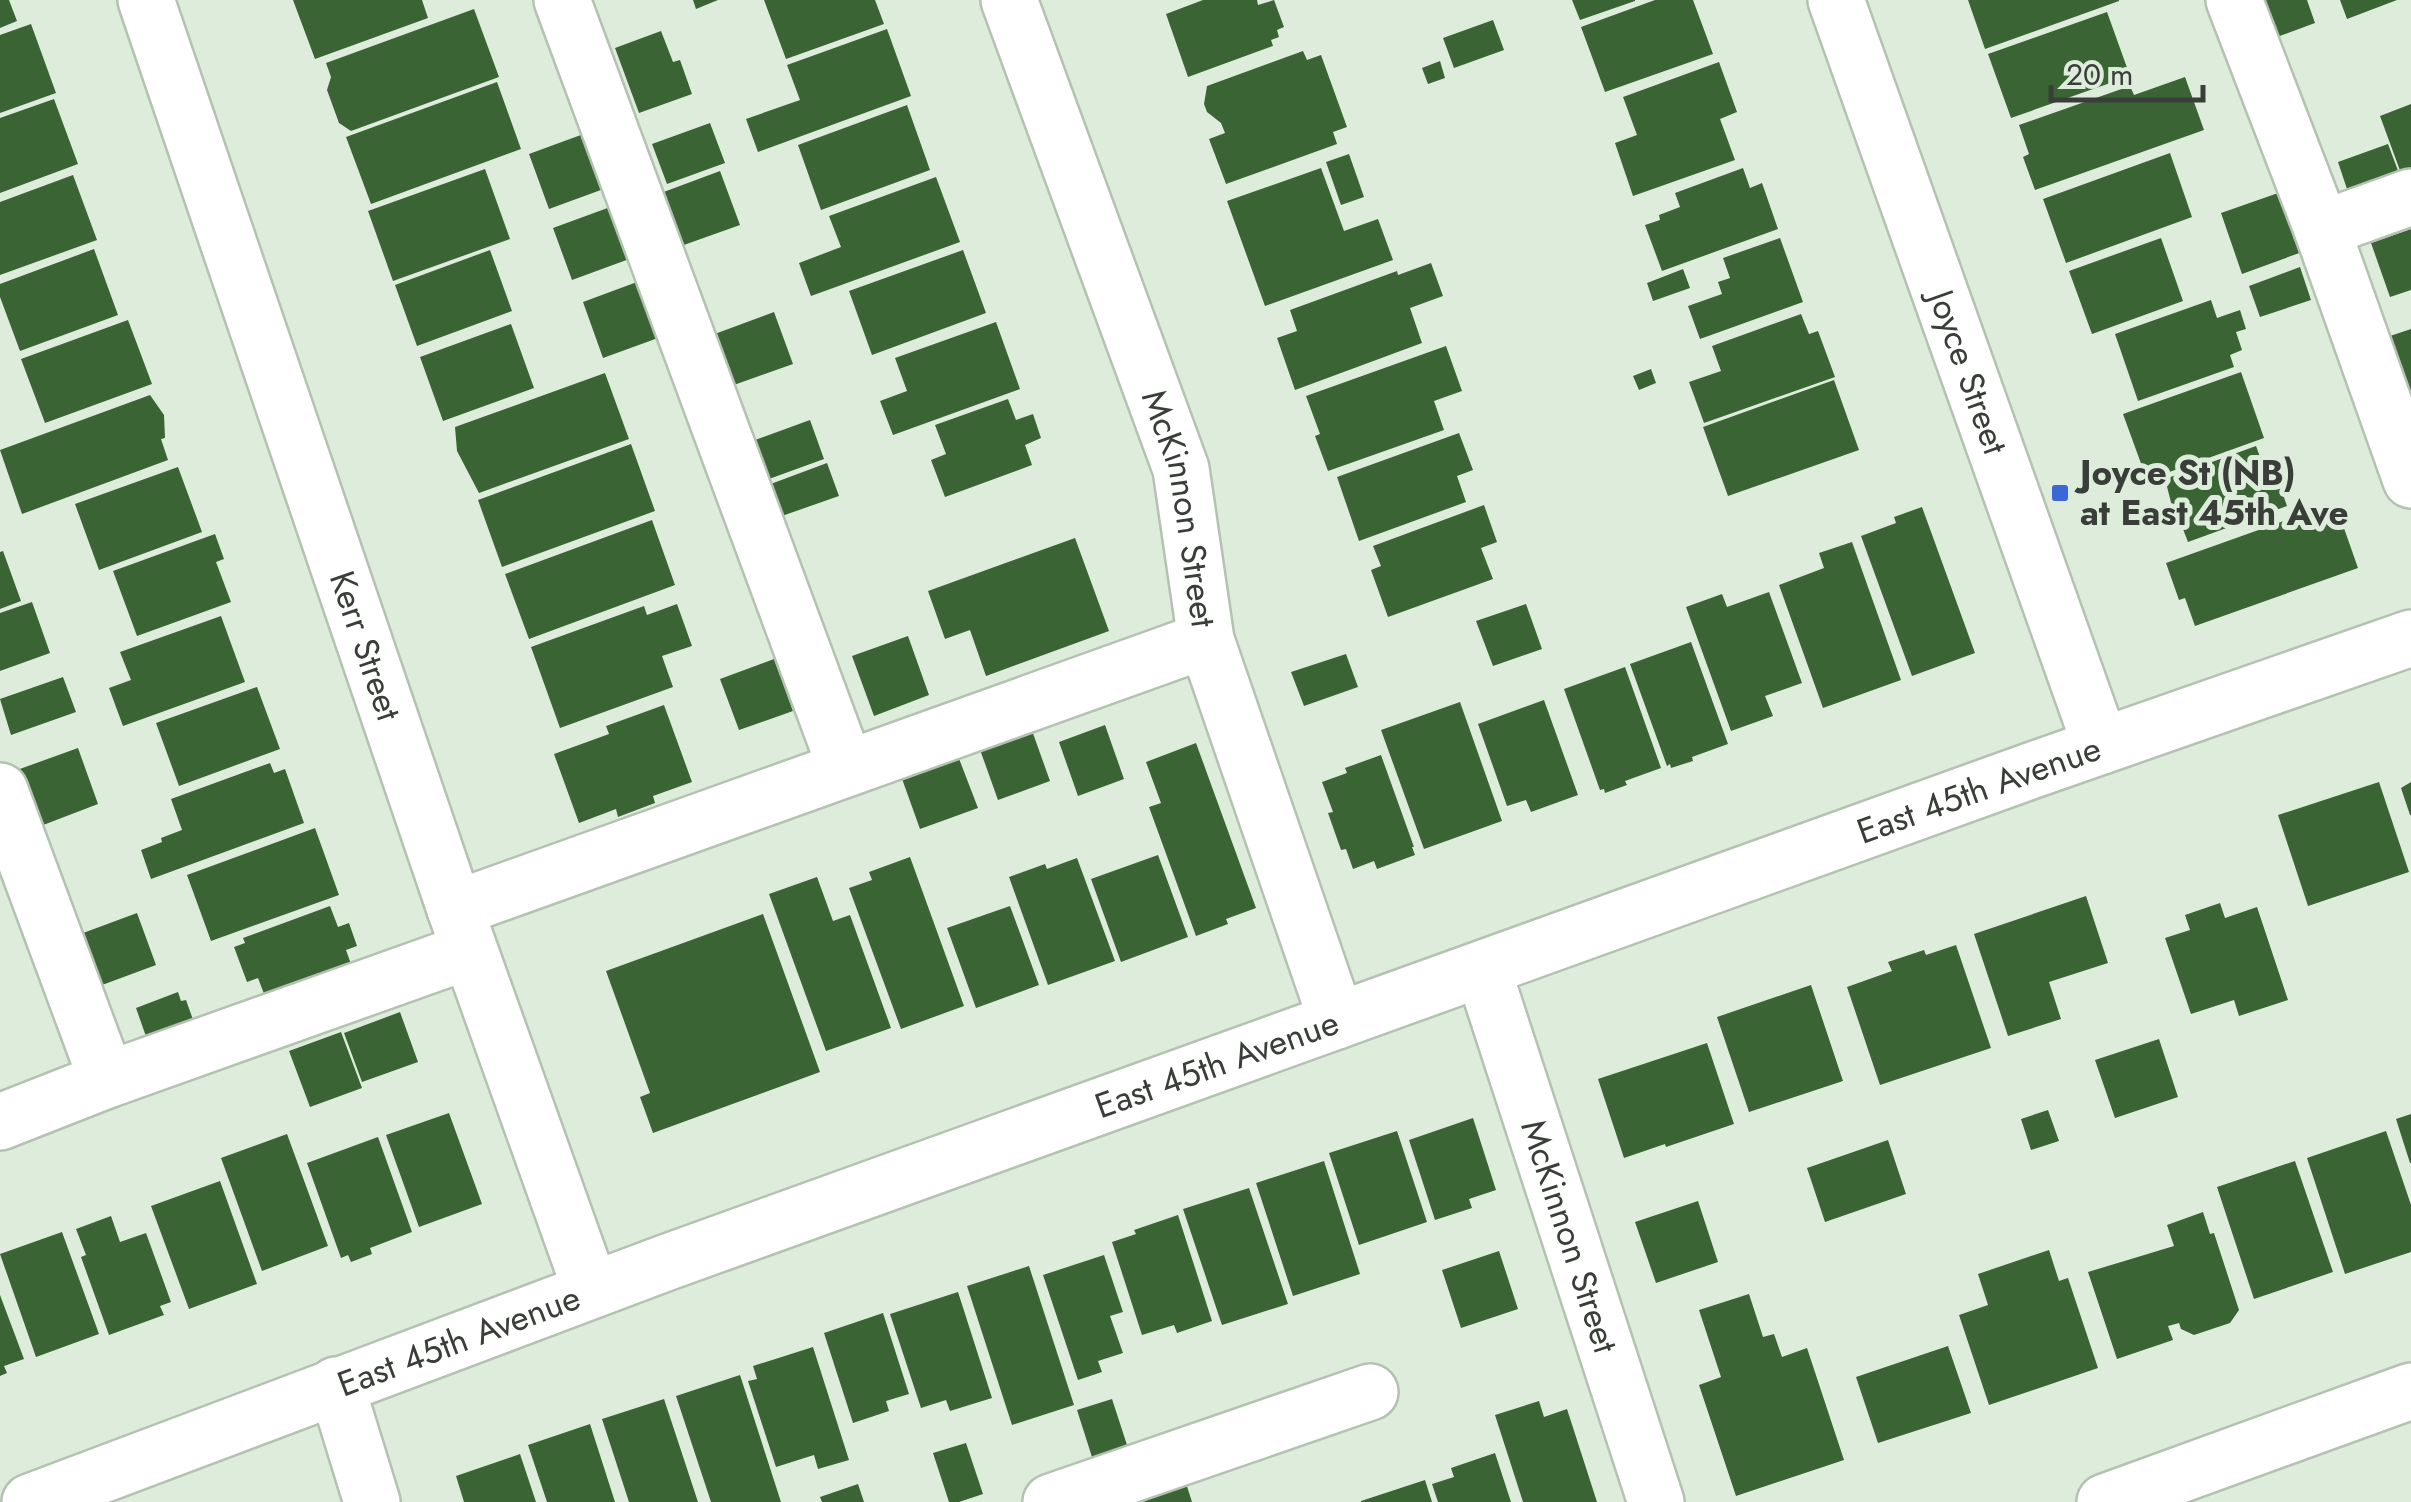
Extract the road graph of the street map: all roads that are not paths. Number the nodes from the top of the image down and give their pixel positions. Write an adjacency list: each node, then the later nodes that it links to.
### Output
1 (146, 0): 14 (street, Kerr Street)
2 (562, 0): 12 (street)
3 (1008, 0): 10 (street, McKinnon Street)
4 (1836, 0): 11 (street, Joyce Street)
5 (2234, 0): 7 (street)
6 (2411, 198): 7 (street)
7 (2322, 230): 8 (street)
8 (2411, 480)
9 (2411, 638): 11 (street, East 45th Avenue)
10 (1206, 640): 12 (street); 16 (street, McKinnon Street)
11 (2101, 746): 15 (street, East 45th Avenue)
12 (846, 768): 14 (street)
13 (0, 791): 17 (street)
14 (462, 930): 17 (street); 19 (street, Kerr Street)
15 (1483, 970): 16 (street, East 45th Avenue); 26 (street, McKinnon Street)
16 (1337, 1021): 19 (street, East 45th Avenue)
17 (107, 1080): 18 (street)
18 (0, 1122)
19 (591, 1290): 20 (street, East 45th Avenue)
20 (336, 1385): 23 (street, East 45th Avenue); 24 (street)
21 (2411, 1391): 27 (street)
22 (1370, 1392): 25 (street)
23 (30, 1502)
24 (372, 1502)
25 (1051, 1502)
26 (1656, 1502)
27 (2106, 1502)

